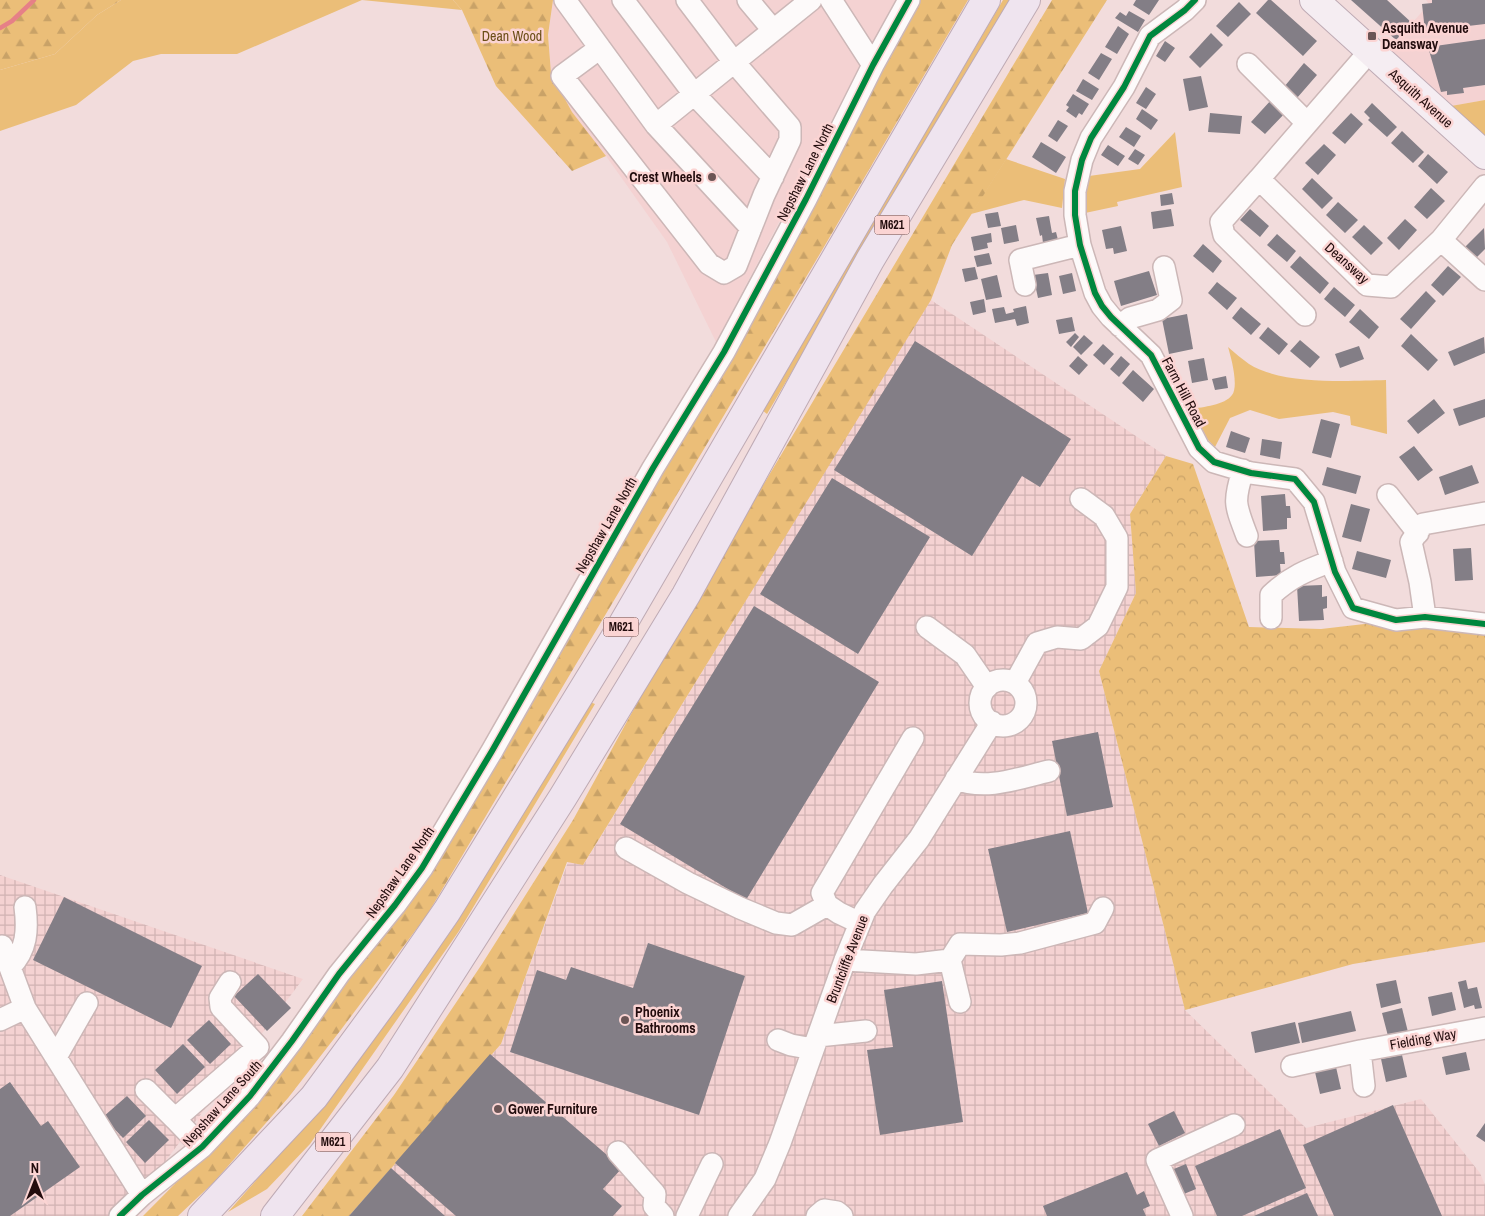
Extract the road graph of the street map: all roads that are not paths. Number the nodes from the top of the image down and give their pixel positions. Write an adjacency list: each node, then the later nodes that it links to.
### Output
1 (565, 0): 13 (street)
2 (624, 0): 18 (street)
3 (687, 0): 15 (street)
4 (748, 0): 12 (street)
5 (811, 0): 12 (street)
6 (831, 0): 17 (street)
7 (909, 0): 17 (street, Nepshaw Lane North)
8 (986, 0): 84 (highway, M621)
9 (1026, 0): 85 (highway, M621)
10 (1195, 0): 27 (street, Farm Hill Road)
11 (1314, 0): 14 (main road, Asquith Avenue)
12 (773, 30): 15 (street)
13 (600, 48): 20 (street); 25 (street)
14 (1369, 52): 19 (street); 21 (main road, Asquith Avenue)
15 (734, 62): 18 (street); 22 (street)
16 (1248, 64): 19 (street)
17 (873, 65): 67 (street, Nepshaw Lane North)
18 (694, 94): 20 (street); 22 (street)
19 (1307, 123): 23 (street)
20 (656, 125): 25 (street)
21 (1485, 155)
22 (773, 177): 25 (street)
23 (1259, 179): 26 (street, Deansway); 31 (street)
24 (1485, 186): 26 (street, Deansway)
25 (752, 228)
26 (1441, 240): 29 (street)
27 (1080, 245): 30 (street); 32 (street, Farm Hill Road)
28 (1164, 267): 32 (street)
29 (1485, 280)
30 (1025, 285)
31 (1304, 315)
32 (1120, 326): 33 (street, Farm Hill Road)
33 (1242, 470): 38 (street); 39 (street, Farm Hill Road)
34 (1388, 494): 37 (street)
35 (1081, 499): 44 (street)
36 (1485, 513): 37 (street)
37 (1418, 533): 40 (street)
38 (1247, 536)
39 (1332, 562): 40 (street, Farm Hill Road); 41 (street)
40 (1425, 617): 42 (street, Farm Hill Road)
41 (1271, 618)
42 (1485, 624)
43 (927, 627): 45 (street)
44 (1015, 683): 45 (street); 46 (street)
45 (987, 687): 46 (street)
46 (992, 722): 49 (street, Bruntcliffe Avenue)
47 (914, 738): 51 (street)
48 (1049, 771): 49 (street)
49 (956, 779): 54 (street, Bruntcliffe Avenue)
50 (626, 848): 51 (street)
51 (827, 905): 54 (street)
52 (24, 907): 58 (street)
53 (1103, 908): 57 (street)
54 (860, 923): 56 (street, Bruntcliffe Avenue)
55 (1, 946): 58 (street)
56 (845, 960): 57 (street); 68 (street, Bruntcliffe Avenue)
57 (950, 960): 60 (street)
58 (10, 967): 62 (street)
59 (230, 982): 69 (street)
60 (960, 1002)
61 (87, 1004): 71 (street)
62 (25, 1008): 63 (street); 71 (street)
63 (0, 1020)
64 (1485, 1028): 70 (street, Fielding Way)
65 (866, 1031): 68 (street)
66 (778, 1040): 68 (street)
67 (292, 1041): 72 (street, Nepshaw Lane South)
68 (815, 1042): 87 (street, Bruntcliffe Avenue)
69 (258, 1047): 72 (street); 76 (street)
70 (1360, 1051): 73 (street, Fielding Way); 74 (street)
71 (56, 1057): 81 (street)
72 (275, 1064): 78 (street, Nepshaw Lane South)
73 (1292, 1066)
74 (1364, 1086)
75 (146, 1090): 76 (street)
76 (175, 1119): 78 (street)
77 (1234, 1125): 90 (street)
78 (202, 1147): 81 (street, Nepshaw Lane South)
79 (618, 1152): 82 (street)
80 (712, 1164): 86 (street)
81 (142, 1195): 83 (street, Nepshaw Lane South)
82 (660, 1215)
83 (120, 1216)
84 (202, 1216)
85 (276, 1216)
86 (687, 1216)
87 (740, 1216)
88 (817, 1216): 89 (street)
89 (842, 1216)
90 (1182, 1216)

